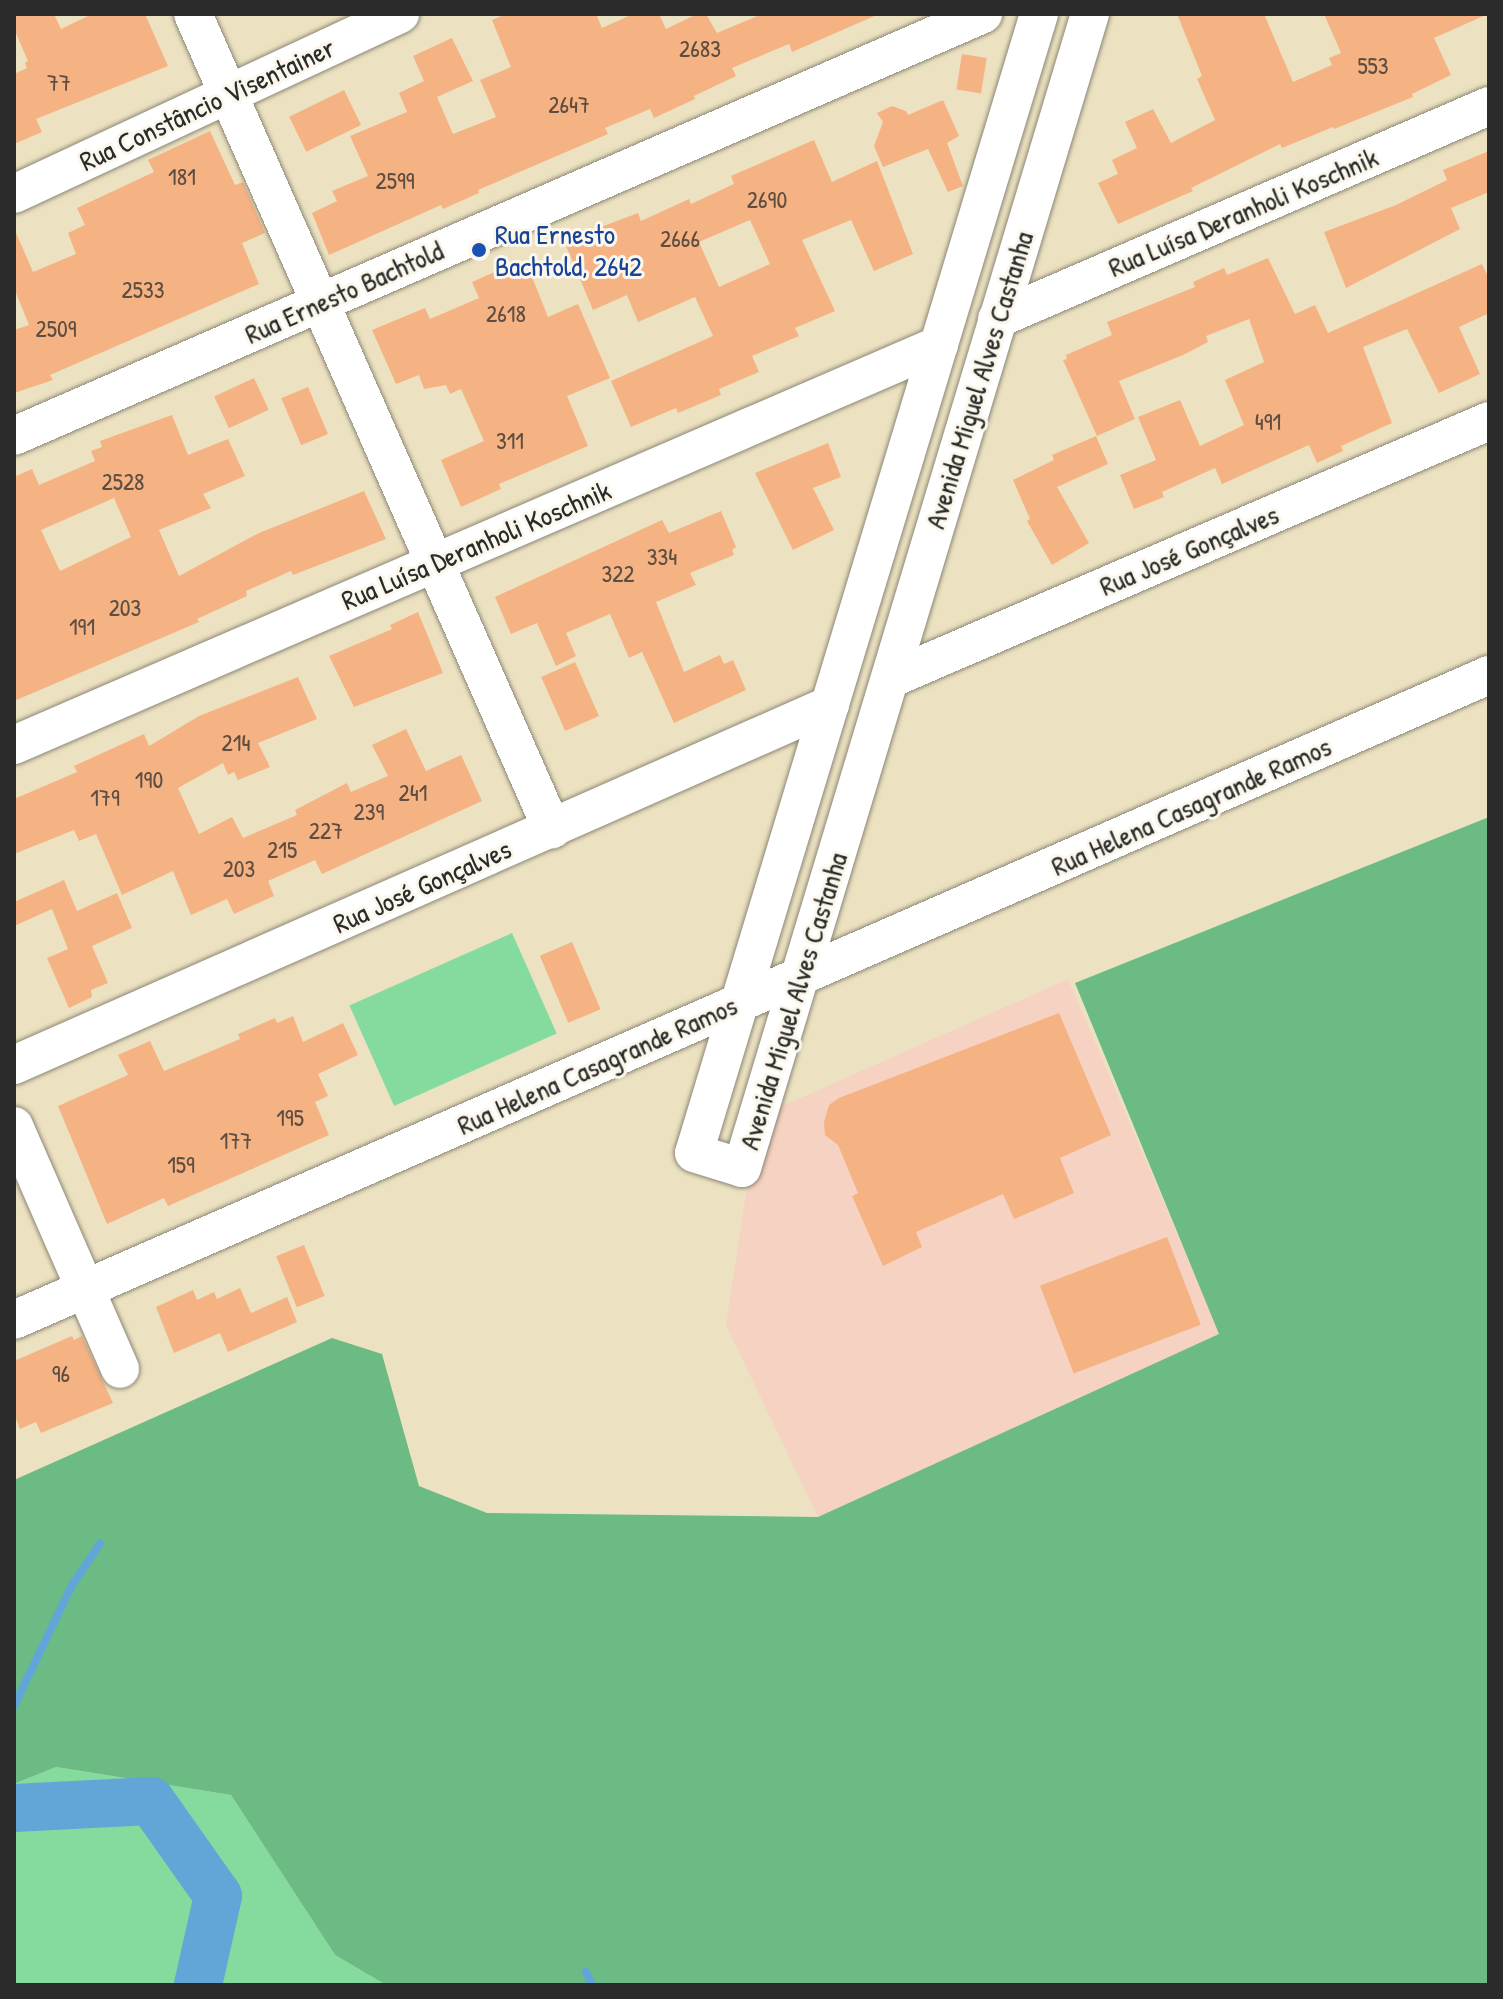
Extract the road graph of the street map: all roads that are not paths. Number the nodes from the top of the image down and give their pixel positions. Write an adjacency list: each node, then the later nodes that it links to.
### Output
1 (193, 14): 6 (street)
2 (400, 14): 6 (street, Rua Constâncio Visentainer)
3 (983, 14): 9 (street, Rua Ernesto Bachtold)
4 (1039, 14): 11 (street, Avenida Miguel Alves Castanha)
5 (1090, 14): 10 (street, Avenida Miguel Alves Castanha)
6 (228, 94): 8 (street, Rua Constâncio Visentainer); 9 (street)
7 (1489, 106): 10 (street, Rua Luísa Deranholi Koschnik)
8 (14, 194)
9 (320, 303): 13 (street, Rua Ernesto Bachtold); 14 (street)
10 (997, 319): 16 (street, Avenida Miguel Alves Castanha)
11 (939, 345): 14 (street, Rua Luísa Deranholi Koschnik); 17 (street, Avenida Miguel Alves Castanha)
12 (1489, 421): 16 (street, Rua José Gonçalves)
13 (14, 436)
14 (435, 562): 18 (street, Rua Luísa Deranholi Koschnik); 19 (street)
15 (1489, 675): 20 (street, Rua Helena Casagrande Ramos)
16 (890, 679): 20 (street, Avenida Miguel Alves Castanha)
17 (830, 705): 19 (street, Rua José Gonçalves); 21 (street, Avenida Miguel Alves Castanha)
18 (14, 745)
19 (552, 829): 22 (street, Rua José Gonçalves)
20 (803, 975): 21 (street, Rua Helena Casagrande Ramos); 21 (street, Avenida Miguel Alves Castanha)
21 (740, 1002): 24 (street, Rua Helena Casagrande Ramos)
22 (14, 1065)
23 (14, 1126): 24 (street)
24 (85, 1289): 25 (street, Rua Helena Casagrande Ramos); 26 (street)
25 (14, 1320)
26 (120, 1369)

